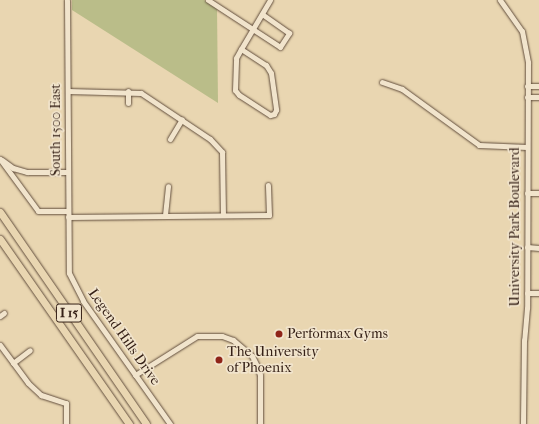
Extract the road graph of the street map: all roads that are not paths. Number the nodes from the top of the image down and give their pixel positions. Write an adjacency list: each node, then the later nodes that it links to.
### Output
1 (67, 0): 11 (street, South 1500 East)
2 (208, 0): 6 (street)
3 (269, 0): 5 (street)
4 (500, 0): 9 (street, University Park Boulevard)
5 (262, 14): 6 (street); 6 (street)
6 (253, 29): 7 (street)
7 (241, 49): 7 (street)
8 (382, 82): 18 (street)
9 (528, 86): 10 (street); 13 (street, University Park Boulevard)
10 (539, 86)
11 (68, 91): 12 (street); 20 (street, South 1500 East)
12 (128, 91): 15 (street); 16 (street)
13 (528, 97): 14 (street); 18 (street, University Park Boulevard)
14 (539, 97)
15 (128, 103)
16 (182, 120): 17 (street); 28 (street)
17 (170, 139)
18 (527, 147): 23 (street, University Park Boulevard)
19 (0, 159): 20 (street); 25 (street)
20 (68, 172): 25 (street, South 1500 East)
21 (168, 186): 27 (street)
22 (268, 186): 28 (street)
23 (527, 193): 24 (street); 31 (street, University Park Boulevard)
24 (539, 193)
25 (68, 211): 29 (street, South 1500 East)
26 (0, 212): 40 (highway, I 15)
27 (166, 215): 28 (street); 29 (street)
28 (223, 215)
29 (68, 217): 33 (street, South 1500 East)
30 (0, 239): 42 (highway, I 15)
31 (527, 247): 32 (street); 34 (street, University Park Boulevard)
32 (539, 248)
33 (68, 260): 39 (street, Legend Hills Drive)
34 (527, 293): 35 (street); 47 (street, University Park Boulevard)
35 (539, 293)
36 (0, 345): 38 (street)
37 (30, 350): 38 (street)
38 (13, 362): 41 (street)
39 (135, 376): 45 (street, Legend Hills Drive); 46 (street)
40 (138, 413): 43 (highway, I 15); 44 (highway)
41 (66, 424)
42 (129, 424)
43 (146, 424)
44 (151, 424)
45 (170, 424)
46 (260, 424)
47 (523, 424)

